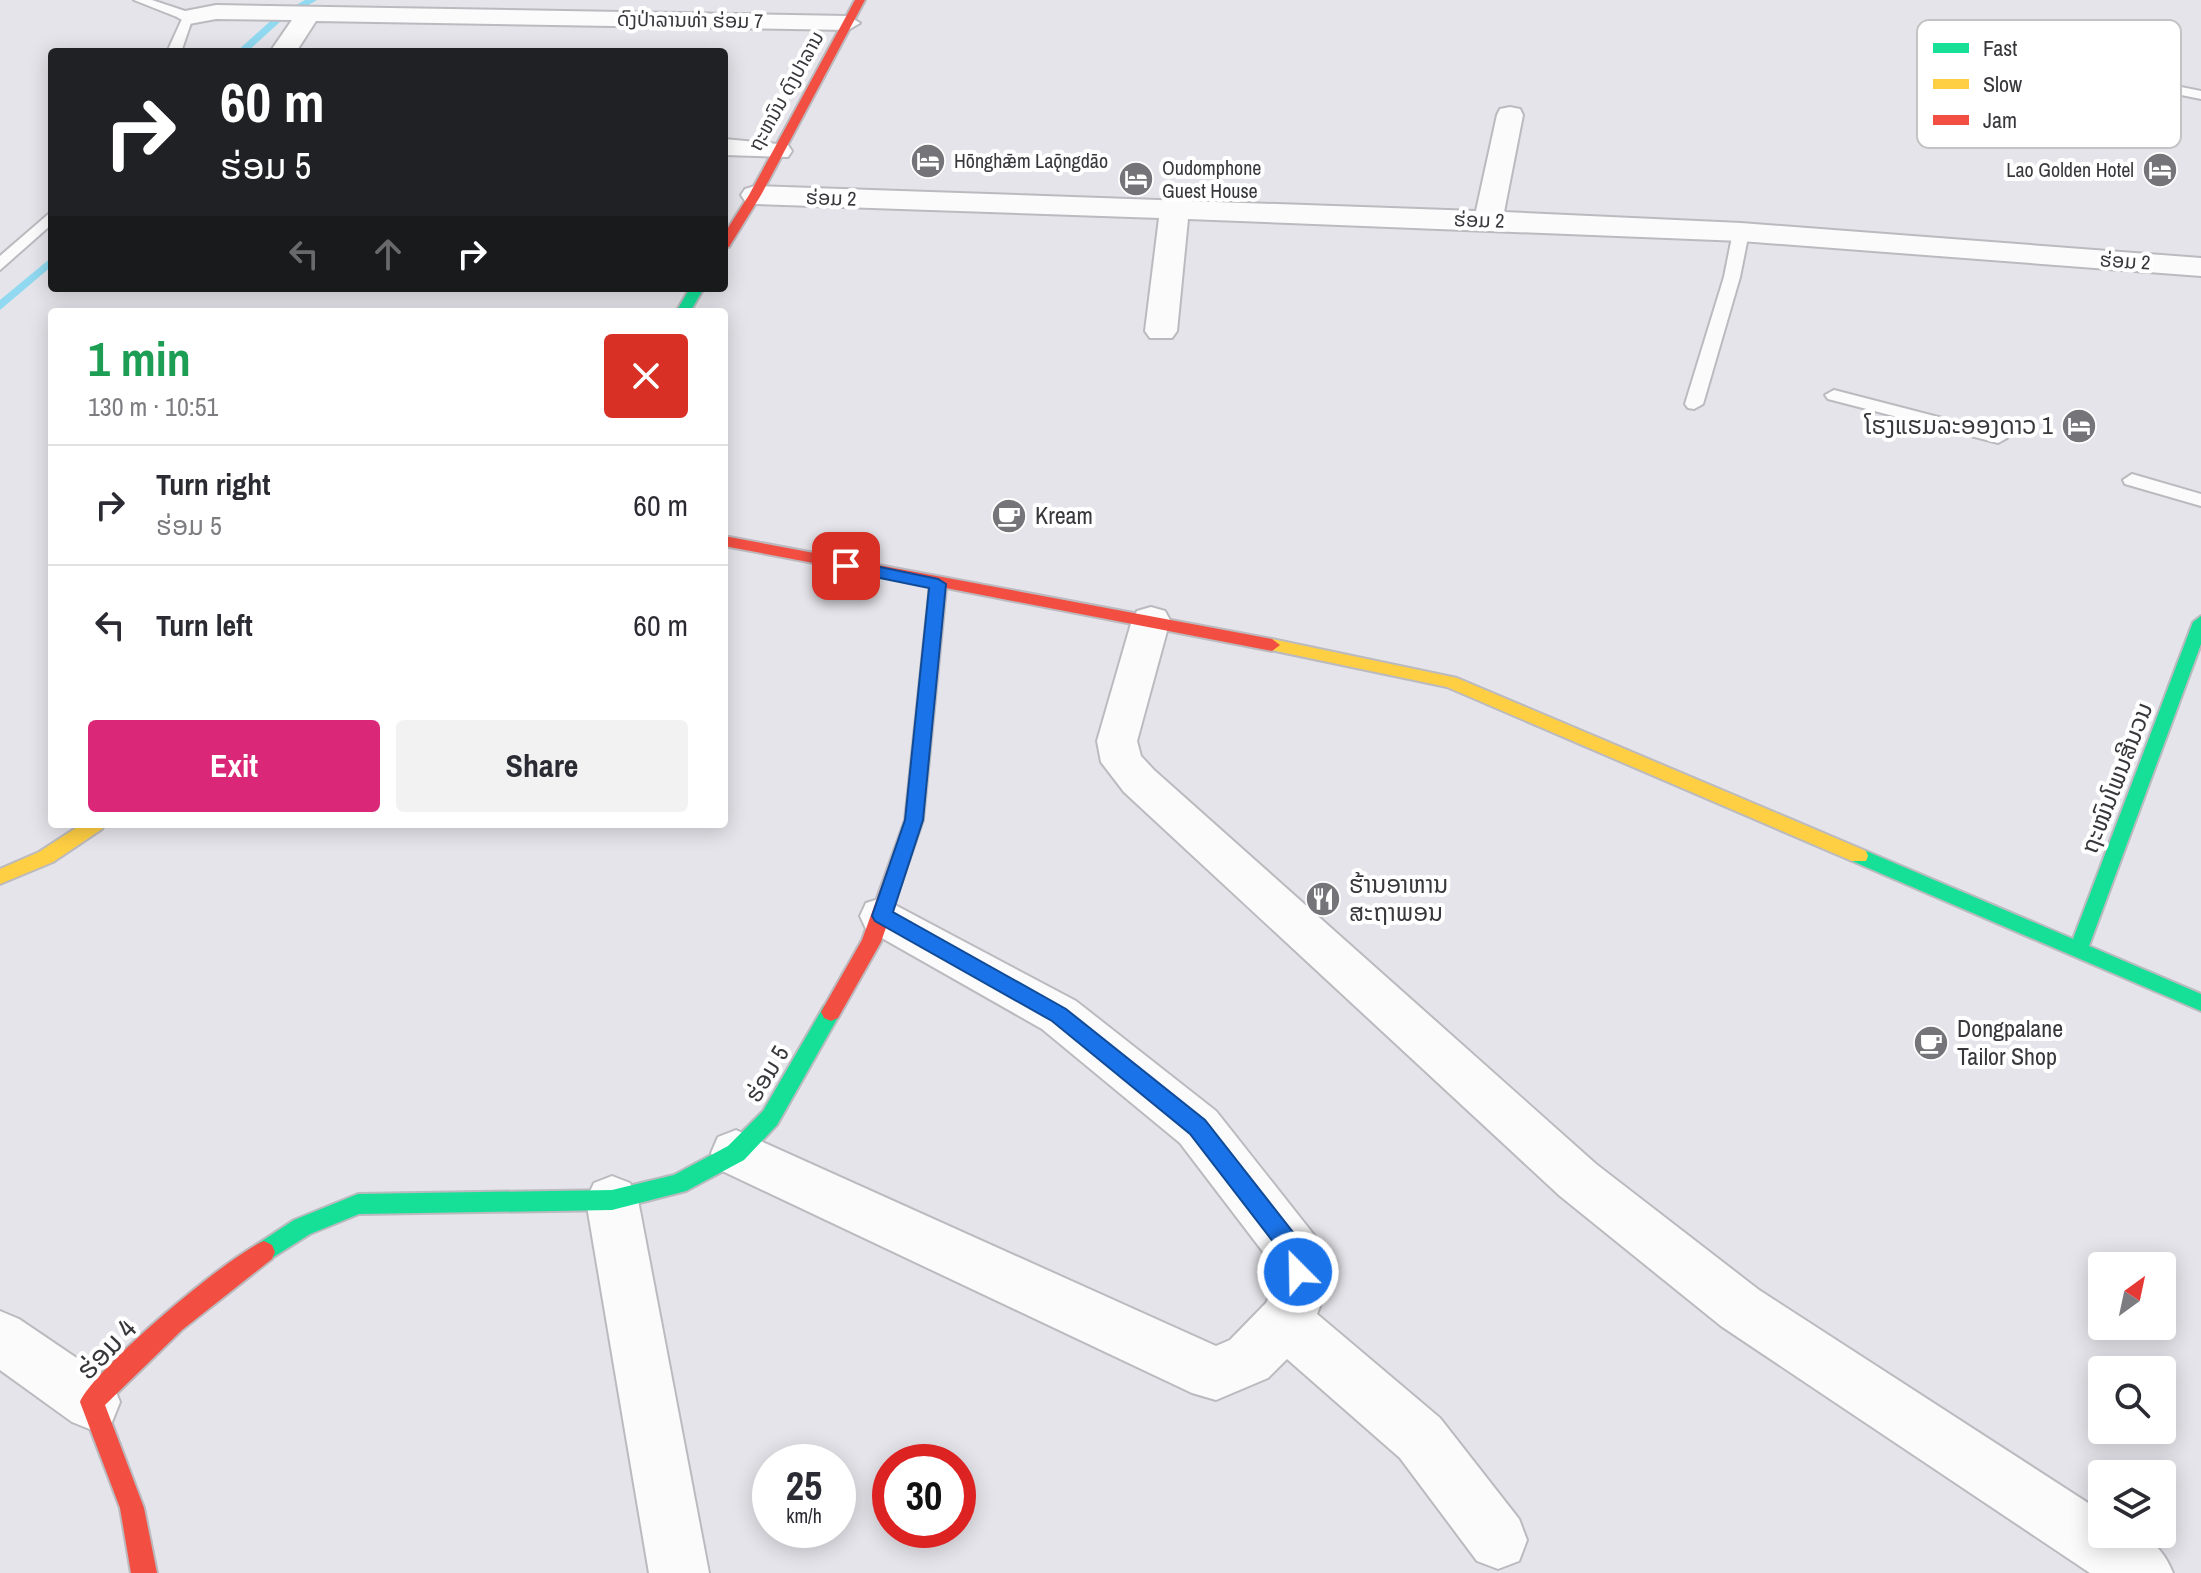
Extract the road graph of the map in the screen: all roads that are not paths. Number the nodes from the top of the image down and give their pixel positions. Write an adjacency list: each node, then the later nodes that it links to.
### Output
1 (140, 0): 4 (lane)
2 (860, 0): 5 (street, ຖະຫນົນ ດົງປາລານ)
3 (309, 13): 4 (street, ດົງປ່າລານທ່າ ຮ່ອມ 7); 5 (street, ດົງປ່າລານທ່າ ຮ່ອມ 7); 7 (street)
4 (189, 17): 6 (lane)
5 (848, 23): 12 (street, ຖະຫນົນ ດົງປາລານ)
6 (176, 48)
7 (286, 48)
8 (2181, 91): 9 (lane)
9 (2201, 95)
10 (1510, 115): 16 (street)
11 (728, 147): 12 (street)
12 (778, 151): 13 (street, ຖະຫນົນ ດົງປາລານ)
13 (755, 195): 14 (street, ຮ່ອມ 2); 18 (street, ຖະຫນົນ ດົງປາລານ)
14 (1175, 209): 16 (street, ຮ່ອມ 2); 21 (street)
15 (48, 220): 19 (lane)
16 (1488, 221): 17 (street, ຮ່ອມ 2)
17 (1741, 232): 20 (street, ຮ່ອມ 2); 23 (lane)
18 (728, 238)
19 (0, 265)
20 (2201, 267)
21 (1161, 331)
22 (1834, 395): 24 (lane)
23 (1694, 404)
24 (1998, 438)
25 (2132, 480): 26 (lane)
26 (2201, 500)
27 (728, 542): 28 (street)
28 (938, 584): 29 (street); 33 (street, ຮ່ອມ 5)
29 (1151, 620): 34 (street); 45 (street)
30 (2201, 622): 34 (street, ຖະໜົນໂພນສີນວນ)
31 (90, 828): 32 (street)
32 (0, 877)
33 (882, 916): 36 (street, ຮ່ອມ 5); 39 (street)
34 (2078, 951): 35 (street)
35 (2201, 1003)
36 (736, 1153): 37 (street, ຮ່ອມ 5); 39 (street)
37 (612, 1200): 38 (street, ຮ່ອມ 5); 44 (street)
38 (302, 1227): 41 (street, ຮ່ອມ 4)
39 (1285, 1322): 42 (street)
40 (0, 1338): 41 (street)
41 (92, 1402): 43 (street, ຮ່ອມ 4)
42 (1498, 1540)
43 (144, 1573)
44 (679, 1573)
45 (2143, 1573)

